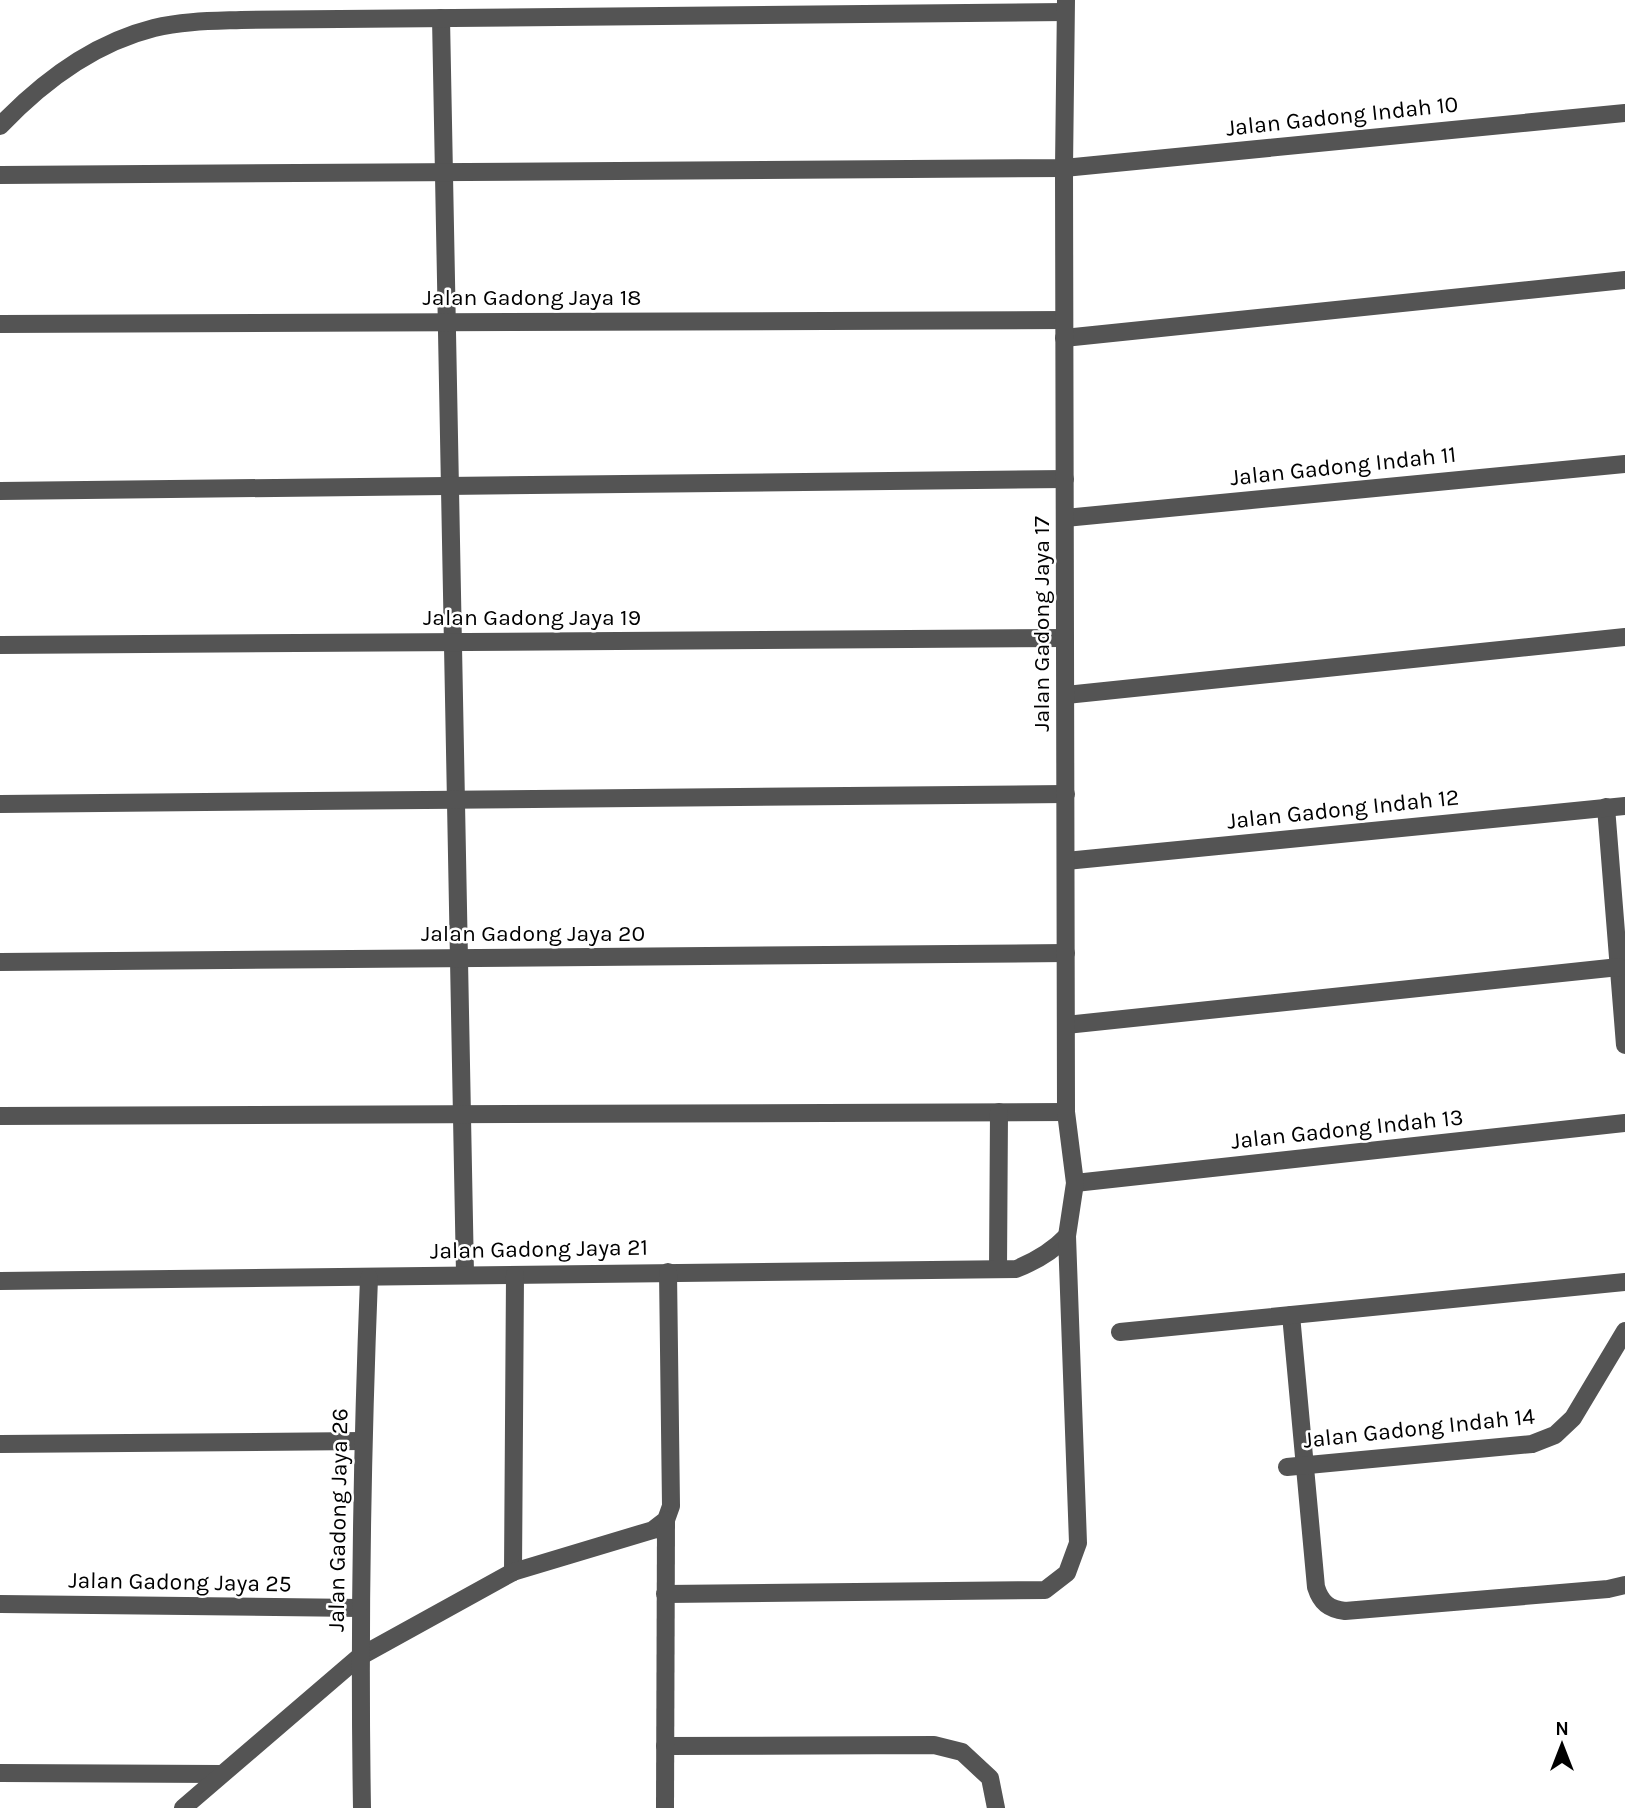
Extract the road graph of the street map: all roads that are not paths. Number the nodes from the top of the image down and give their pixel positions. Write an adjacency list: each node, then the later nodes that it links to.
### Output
1 (1065, 6): 2 (street, Jalan Gadong Jaya 17); 5 (street, Jalan Gadong Jaya 17)
2 (442, 18): 4 (street, Jalan Gadong Jaya 17); 6 (street)
3 (1625, 113): 5 (street, Jalan Gadong Indah 10)
4 (0, 125)
5 (1064, 168): 6 (street, Jalan Gadong Indah 10); 11 (street, Jalan Gadong Jaya 17)
6 (444, 171): 7 (street, Jalan Gadong Indah 10); 9 (street)
7 (0, 176)
8 (1625, 280): 11 (street, Jalan Gadong Jaya 18)
9 (447, 322): 10 (street, Jalan Gadong Jaya 18); 11 (street, Jalan Gadong Jaya 18); 14 (street)
10 (0, 324)
11 (1065, 329): 13 (street, Jalan Gadong Jaya 17)
12 (1625, 464): 16 (street, Jalan Gadong Indah 11)
13 (1065, 478): 14 (street); 16 (street, Jalan Gadong Jaya 17)
14 (450, 485): 15 (street); 19 (street)
15 (0, 491)
16 (1065, 518): 18 (street, Jalan Gadong Jaya 17)
17 (1625, 637): 21 (street)
18 (1065, 638): 19 (street, Jalan Gadong Jaya 19); 21 (street, Jalan Gadong Jaya 17)
19 (453, 642): 20 (street, Jalan Gadong Jaya 19); 23 (street)
20 (0, 645)
21 (1066, 695): 22 (street, Jalan Gadong Jaya 17)
22 (1066, 794): 23 (street); 27 (street, Jalan Gadong Jaya 17)
23 (456, 800): 24 (street); 29 (street)
24 (0, 804)
25 (1625, 806): 26 (street, Jalan Gadong Indah 12)
26 (1606, 807): 27 (street, Jalan Gadong Indah 12); 31 (street)
27 (1066, 860): 28 (street, Jalan Gadong Jaya 17)
28 (1066, 953): 29 (street, Jalan Gadong Jaya 20); 33 (street, Jalan Gadong Jaya 17)
29 (459, 958): 30 (street, Jalan Gadong Jaya 20); 37 (street)
30 (0, 962)
31 (1619, 967): 32 (street); 33 (street)
32 (1624, 1022): 34 (street)
33 (1066, 1025): 36 (street, Jalan Gadong Jaya 17)
34 (1625, 1045)
35 (999, 1112): 36 (street); 37 (street); 42 (street)
36 (1066, 1112): 40 (street, Jalan Gadong Jaya 17)
37 (462, 1114): 38 (street); 44 (street)
38 (0, 1116)
39 (1625, 1123): 40 (street, Jalan Gadong Indah 13)
40 (1075, 1183): 41 (street, Jalan Gadong Jaya 17)
41 (1068, 1236): 42 (street, Jalan Gadong Jaya 21); 58 (street, Jalan Gadong Jaya 17)
42 (998, 1269): 43 (street, Jalan Gadong Jaya 21)
43 (668, 1272): 45 (street, Jalan Gadong Jaya 21); 55 (street)
44 (465, 1274): 45 (street, Jalan Gadong Jaya 21); 46 (street, Jalan Gadong Jaya 21)
45 (515, 1275): 56 (street)
46 (369, 1278): 47 (street, Jalan Gadong Jaya 21); 52 (street, Jalan Gadong Jaya 26)
47 (0, 1280)
48 (1625, 1282): 49 (street)
49 (1291, 1315): 51 (street); 54 (street)
50 (1625, 1331): 54 (street, Jalan Gadong Indah 14)
51 (1120, 1332)
52 (363, 1441): 53 (street); 60 (street, Jalan Gadong Jaya 26)
53 (0, 1444)
54 (1296, 1466): 57 (street)
55 (666, 1520): 56 (street); 58 (street)
56 (513, 1572): 61 (street)
57 (1625, 1585)
58 (665, 1594): 62 (street)
59 (0, 1604): 60 (street, Jalan Gadong Jaya 25)
60 (360, 1608): 61 (street, Jalan Gadong Jaya 26)
61 (359, 1657): 64 (street, Jalan Gadong Jaya 26); 66 (street)
62 (665, 1746): 67 (street); 68 (street)
63 (0, 1773): 64 (street)
64 (221, 1774): 65 (street, Jalan Gadong Jaya 26)
65 (183, 1808)
66 (362, 1808)
67 (665, 1808)
68 (996, 1808)

